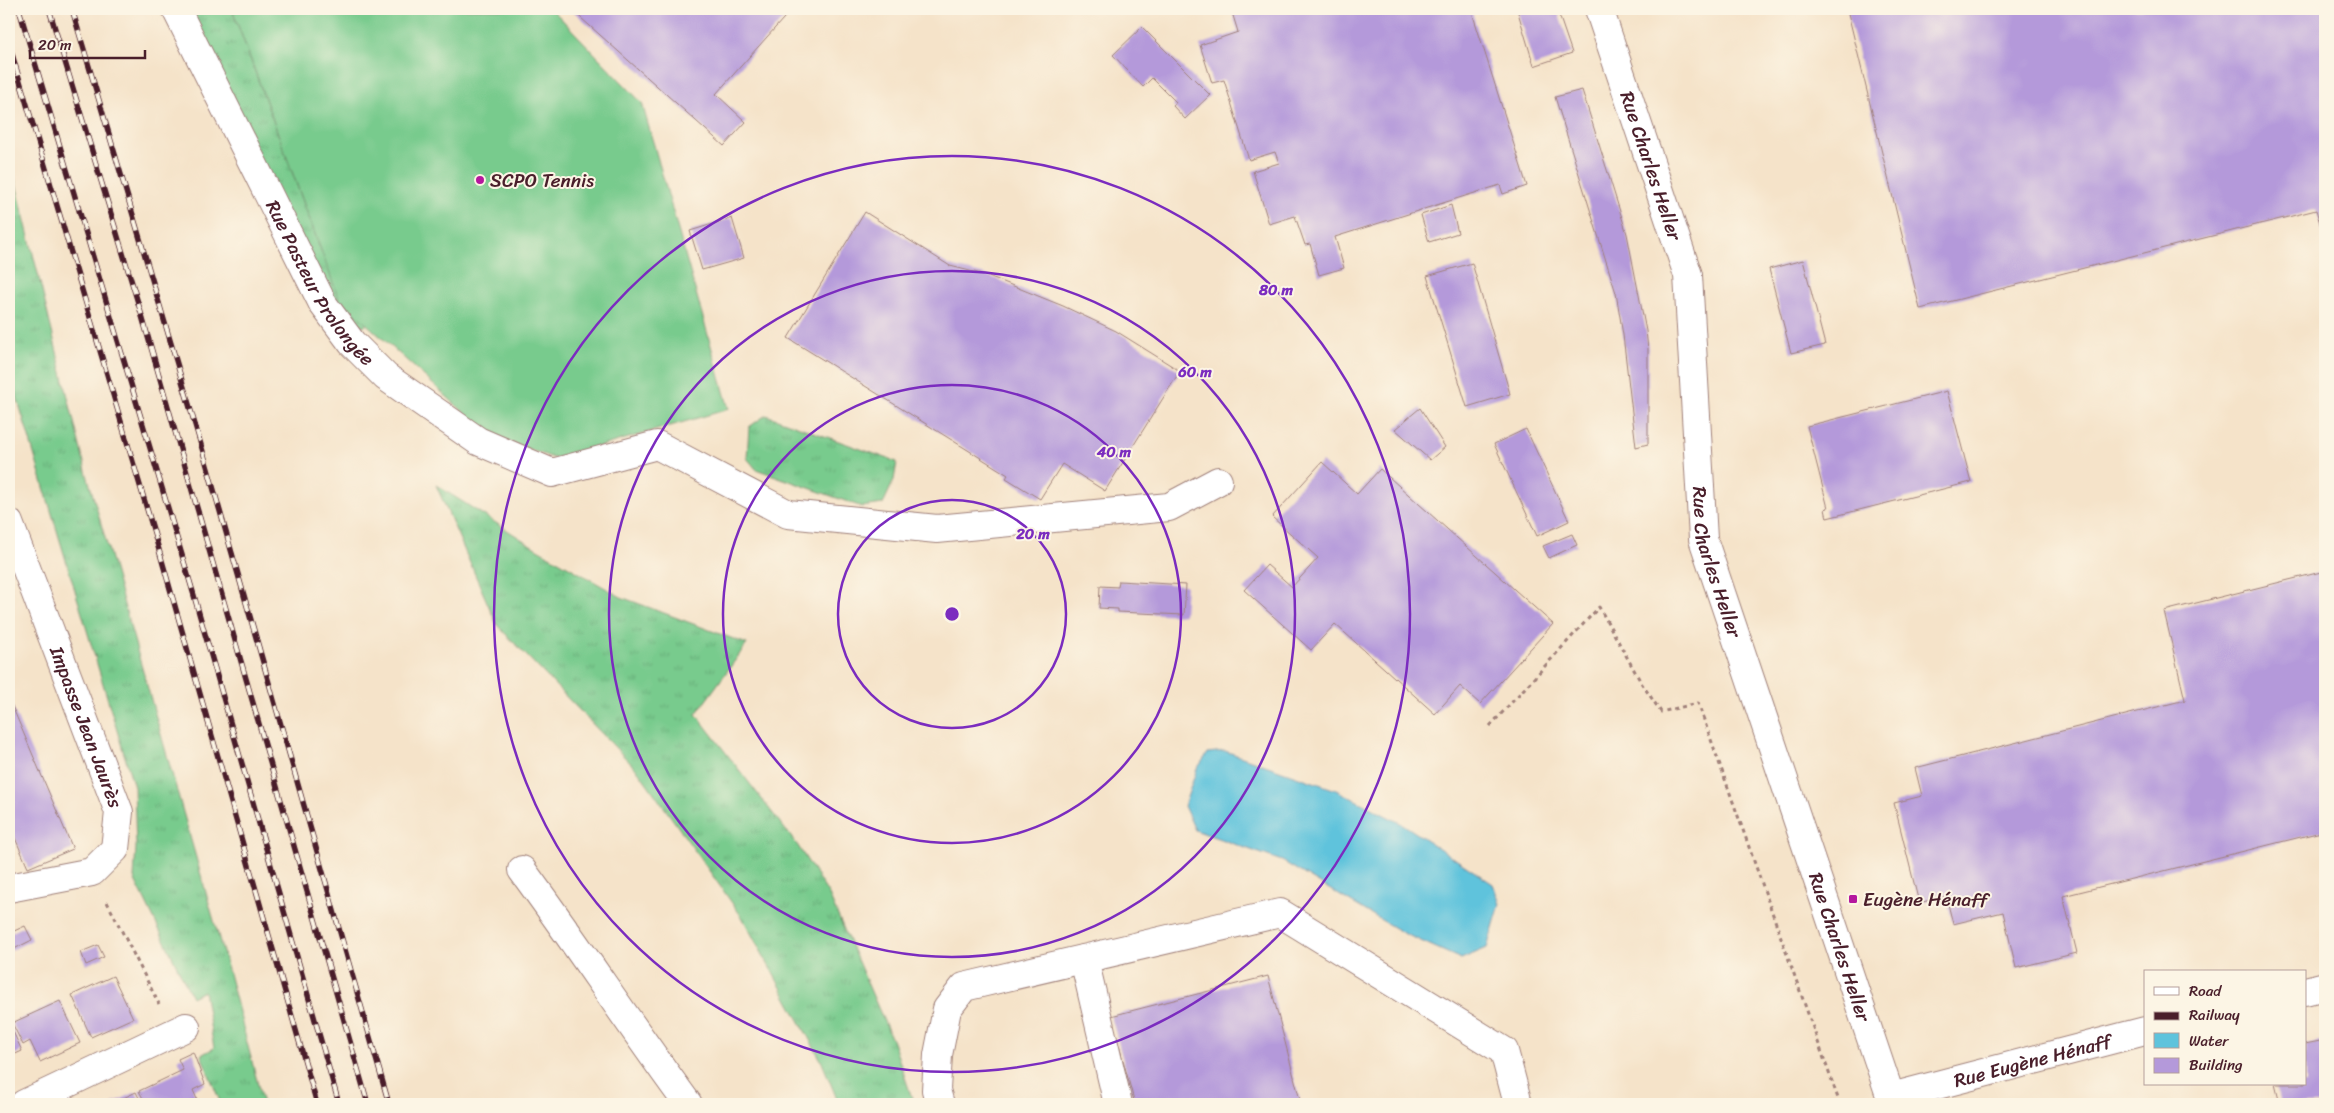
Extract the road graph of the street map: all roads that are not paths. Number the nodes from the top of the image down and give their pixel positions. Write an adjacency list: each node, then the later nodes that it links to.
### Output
1 (176, 9): 3 (street, Rue Pasteur Prolongée)
2 (1599, 9): 12 (street, Rue Charles Heller)
3 (1218, 481)
4 (9, 523): 6 (street, Impasse Jean Jaurès)
5 (522, 870): 14 (street)
6 (9, 888)
7 (1084, 959): 15 (street); 16 (street); 17 (street)
8 (2325, 986): 9 (street)
9 (2306, 991)
10 (186, 1027): 13 (street)
11 (2144, 1031): 12 (street, Rue Eugène Hénaff)
12 (1892, 1100)
13 (24, 1104)
14 (688, 1104)
15 (940, 1104)
16 (1118, 1104)
17 (1518, 1104)

